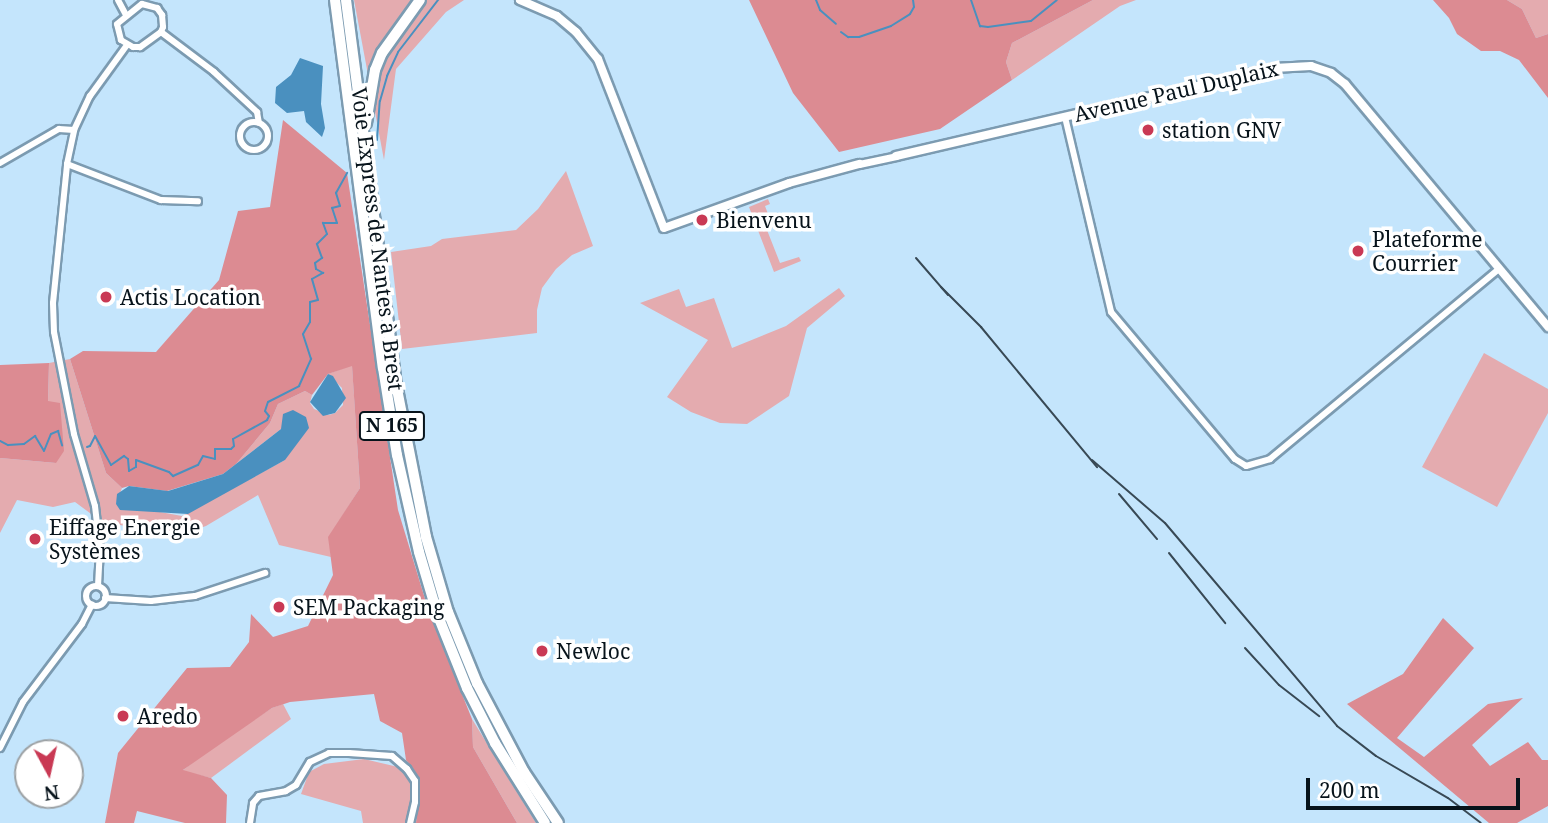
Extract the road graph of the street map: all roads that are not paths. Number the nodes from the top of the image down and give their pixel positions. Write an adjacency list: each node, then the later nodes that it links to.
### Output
1 (118, 0): 6 (street)
2 (335, 0): 28 (highway, Voie Express de Nantes à Brest / N 165)
3 (345, 0): 12 (highway, Voie Express de Nantes à Brest / N 165)
4 (420, 0): 12 (highway)
5 (520, 0): 16 (main road)
6 (126, 15): 7 (street); 8 (street)
7 (161, 32): 8 (street); 10 (street)
8 (127, 45): 11 (street)
9 (1065, 117): 13 (main road, Avenue Paul Duplaix); 18 (main road, Avenue Paul Duplaix); 18 (street)
10 (259, 123): 10 (street)
11 (74, 130): 14 (street); 15 (street)
12 (365, 131): 29 (highway, Voie Express de Nantes à Brest / N 165)
13 (896, 156): 16 (street, Avenue Paul Duplaix)
14 (0, 163)
15 (67, 164): 17 (street); 21 (street)
16 (859, 164)
17 (198, 201)
18 (1499, 270): 19 (main road, Avenue Paul Duplaix)
19 (1548, 327)
20 (265, 573): 22 (street)
21 (98, 586): 22 (street); 23 (street)
22 (105, 598): 23 (street)
23 (92, 604): 24 (street)
24 (0, 748)
25 (251, 822): 26 (street); 27 (street)
26 (260, 823)
27 (410, 823)
28 (545, 823)
29 (558, 823)

